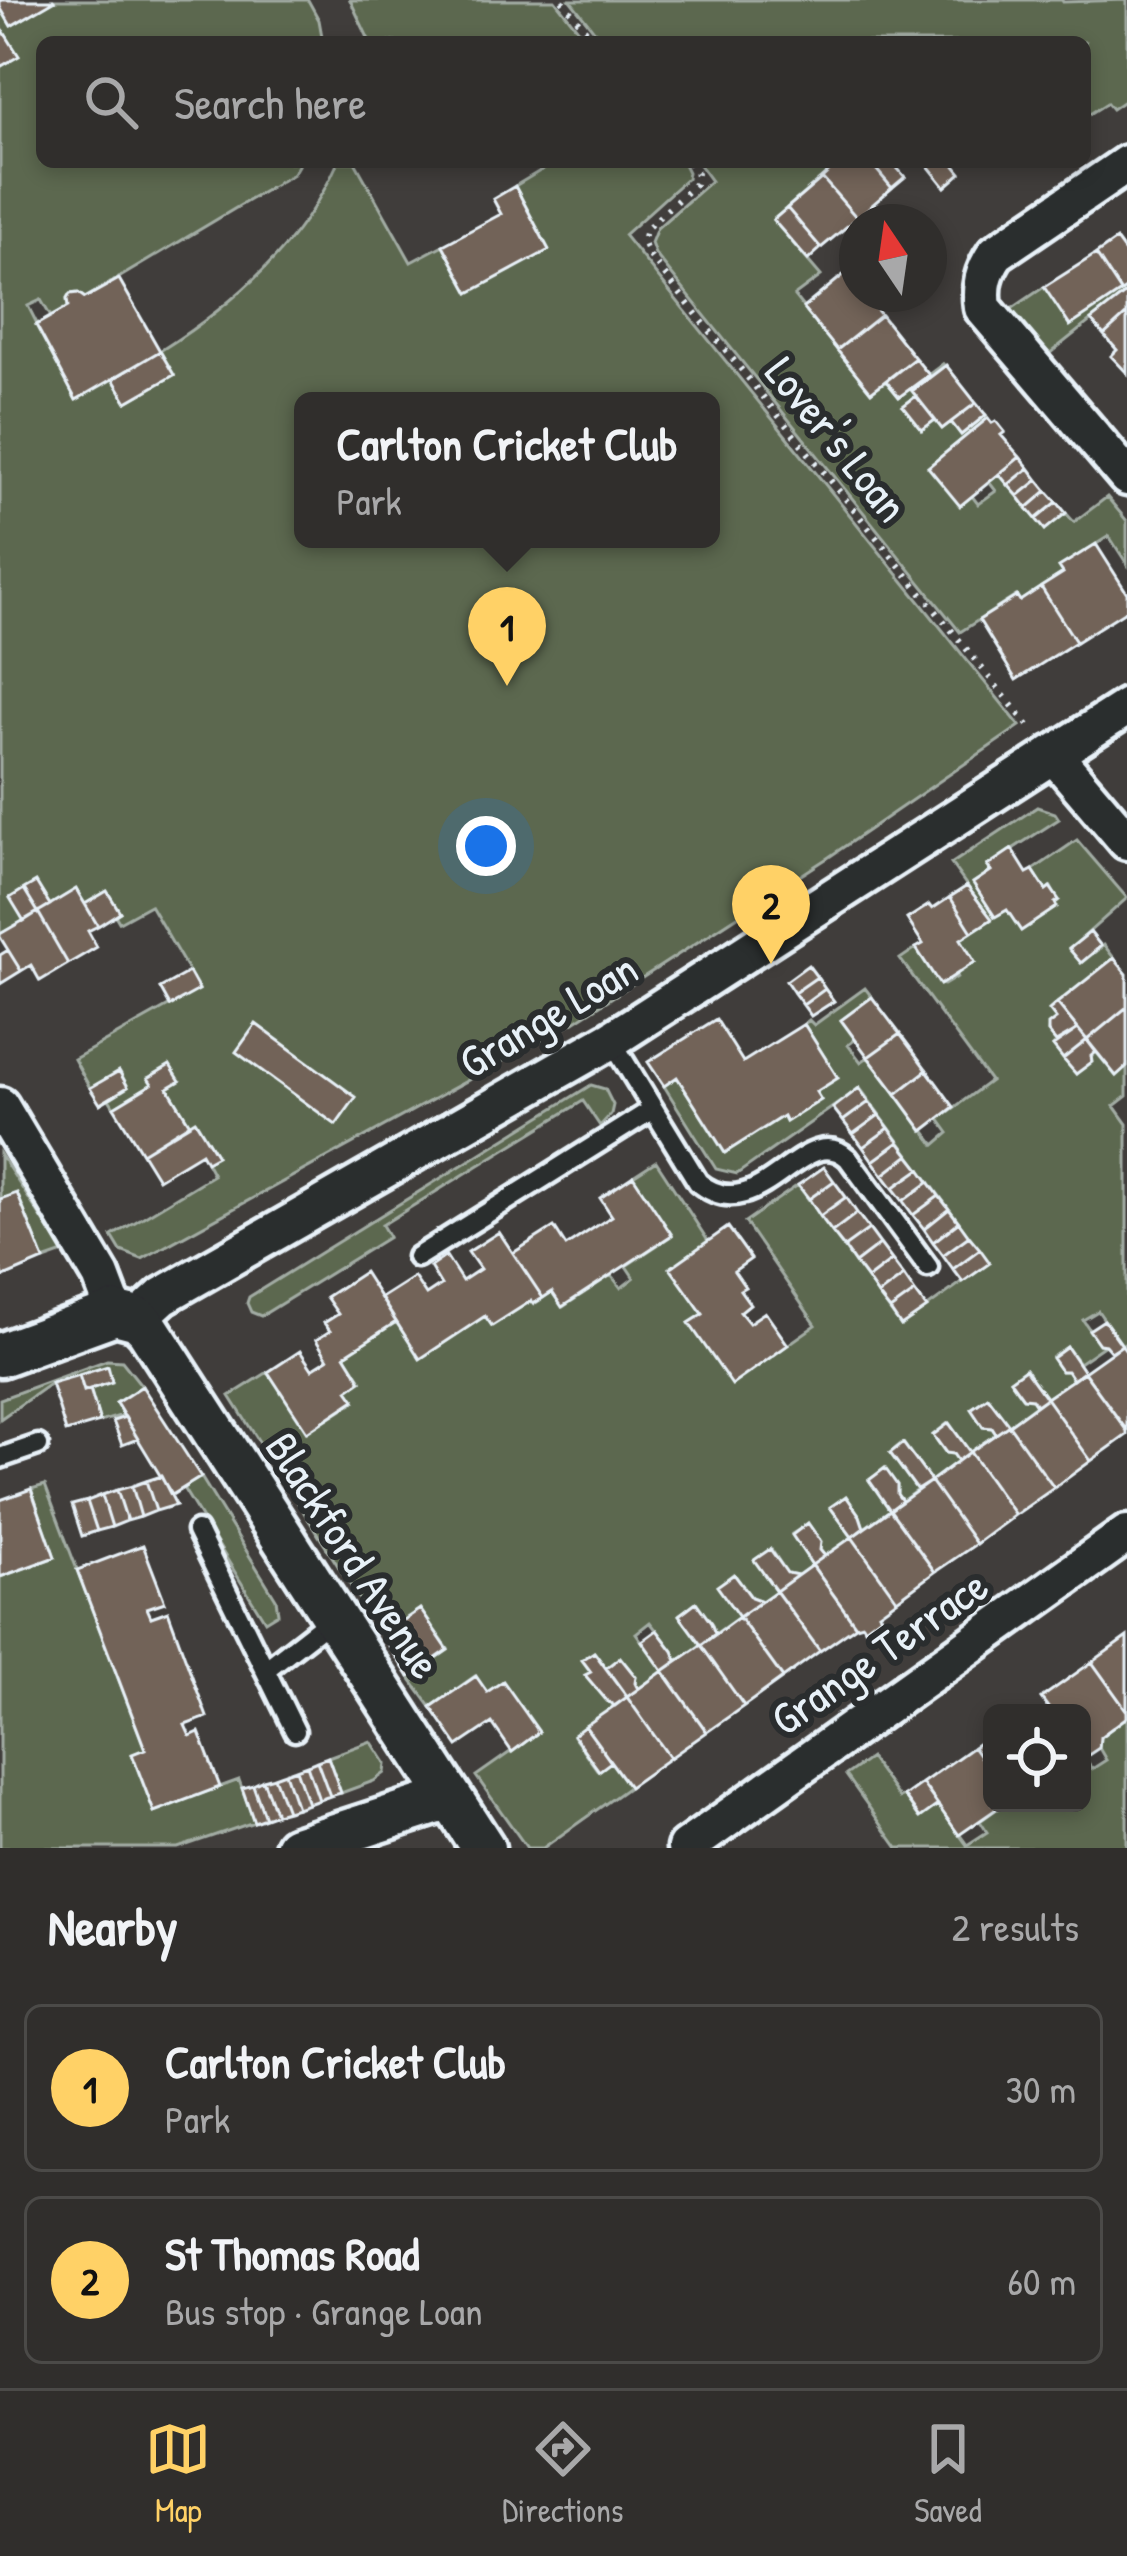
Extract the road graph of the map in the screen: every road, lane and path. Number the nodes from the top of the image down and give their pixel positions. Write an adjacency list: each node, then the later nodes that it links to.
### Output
1 (562, 0): 2 (path)
2 (590, 36)
3 (1127, 164): 5 (street)
4 (693, 168): 7 (path, Lover's Loan)
5 (1127, 477)
6 (1127, 707): 7 (street, Grange Loan)
7 (1053, 754): 8 (street); 9 (street, Grange Loan)
8 (1127, 841)
9 (611, 1040): 11 (lane); 14 (street, Grange Loan)
10 (0, 1106): 14 (street)
11 (653, 1109): 12 (lane); 13 (lane)
12 (417, 1258)
13 (928, 1267)
14 (127, 1316): 15 (street, Grange Loan); 20 (street, Blackford Avenue)
15 (0, 1355)
16 (38, 1445): 17 (lane)
17 (0, 1458)
18 (197, 1532): 21 (lane)
19 (1127, 1534): 26 (street, Grange Terrace)
20 (334, 1617): 21 (lane); 23 (street, Blackford Avenue)
21 (265, 1670): 22 (lane)
22 (296, 1731)
23 (450, 1798): 24 (street); 25 (street, Blackford Avenue)
24 (296, 1848)
25 (484, 1848)
26 (686, 1848)

